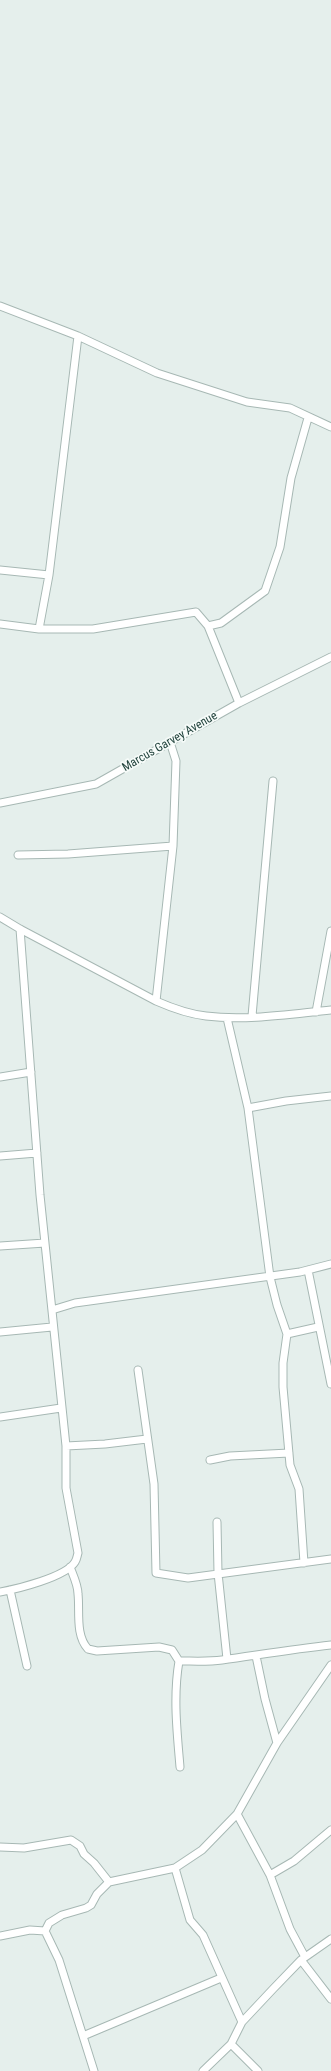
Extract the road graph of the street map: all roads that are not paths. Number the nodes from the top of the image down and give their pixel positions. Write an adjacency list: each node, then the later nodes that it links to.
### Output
1 (0, 306): 2 (street)
2 (78, 336): 3 (street); 6 (street)
3 (308, 418): 4 (street); 8 (street)
4 (331, 427)
5 (0, 570): 6 (street)
6 (49, 575): 9 (street)
7 (0, 624): 9 (street)
8 (208, 626): 9 (street); 11 (street)
9 (39, 629)
10 (331, 657): 11 (street, Marcus Garvey Avenue)
11 (239, 703): 12 (street, Marcus Garvey Avenue)
12 (170, 742): 14 (street, Marcus Garvey Avenue); 15 (street)
13 (273, 781): 23 (street)
14 (0, 803)
15 (172, 846): 16 (street); 20 (street)
16 (18, 855)
17 (0, 916): 18 (street)
18 (20, 929): 20 (street); 25 (street)
19 (331, 931): 22 (street)
20 (156, 1001): 24 (street)
21 (331, 1010): 22 (street)
22 (316, 1012): 23 (street)
23 (252, 1016): 24 (street)
24 (227, 1018): 28 (street)
25 (31, 1072): 26 (street); 29 (street)
26 (0, 1077)
27 (331, 1096): 28 (street)
28 (248, 1108): 35 (street)
29 (37, 1153): 30 (street); 31 (street)
30 (0, 1156)
31 (45, 1243): 32 (street); 36 (street)
32 (0, 1246)
33 (331, 1264): 34 (street)
34 (308, 1270): 35 (street); 38 (street)
35 (270, 1277): 36 (street); 40 (street)
36 (52, 1310): 37 (street)
37 (52, 1327): 39 (street); 43 (street)
38 (318, 1327): 40 (street); 42 (street)
39 (0, 1332)
40 (287, 1334): 47 (street)
41 (138, 1370): 45 (street)
42 (331, 1384)
43 (62, 1408): 44 (street); 46 (street)
44 (0, 1417)
45 (147, 1439): 46 (street); 53 (street)
46 (66, 1446): 52 (street)
47 (289, 1453): 48 (street); 51 (street)
48 (210, 1460)
49 (217, 1522): 53 (street)
50 (331, 1559): 51 (street)
51 (304, 1563): 53 (street)
52 (70, 1567): 54 (street); 59 (street)
53 (218, 1573): 58 (street)
54 (10, 1590): 55 (street); 61 (street)
55 (0, 1592)
56 (331, 1645): 57 (street)
57 (256, 1656): 58 (street); 62 (street)
58 (227, 1659): 59 (street)
59 (179, 1661): 63 (street)
60 (331, 1665): 62 (street)
61 (27, 1666)
62 (277, 1743): 64 (street)
63 (180, 1767)
64 (237, 1814): 67 (street); 68 (street)
65 (331, 1830): 68 (street)
66 (0, 1847): 69 (street)
67 (175, 1868): 69 (street); 74 (street)
68 (270, 1875): 73 (street)
69 (109, 1882): 70 (street)
70 (45, 1931): 71 (street); 77 (street)
71 (0, 1936)
72 (331, 1939): 73 (street)
73 (303, 1959): 75 (street); 76 (street)
74 (221, 1978): 76 (street); 77 (street)
75 (331, 1999)
76 (242, 2022): 78 (street)
77 (83, 2036): 79 (street)
78 (231, 2044): 80 (street); 81 (street)
79 (94, 2071)
80 (203, 2071)
81 (258, 2071)

